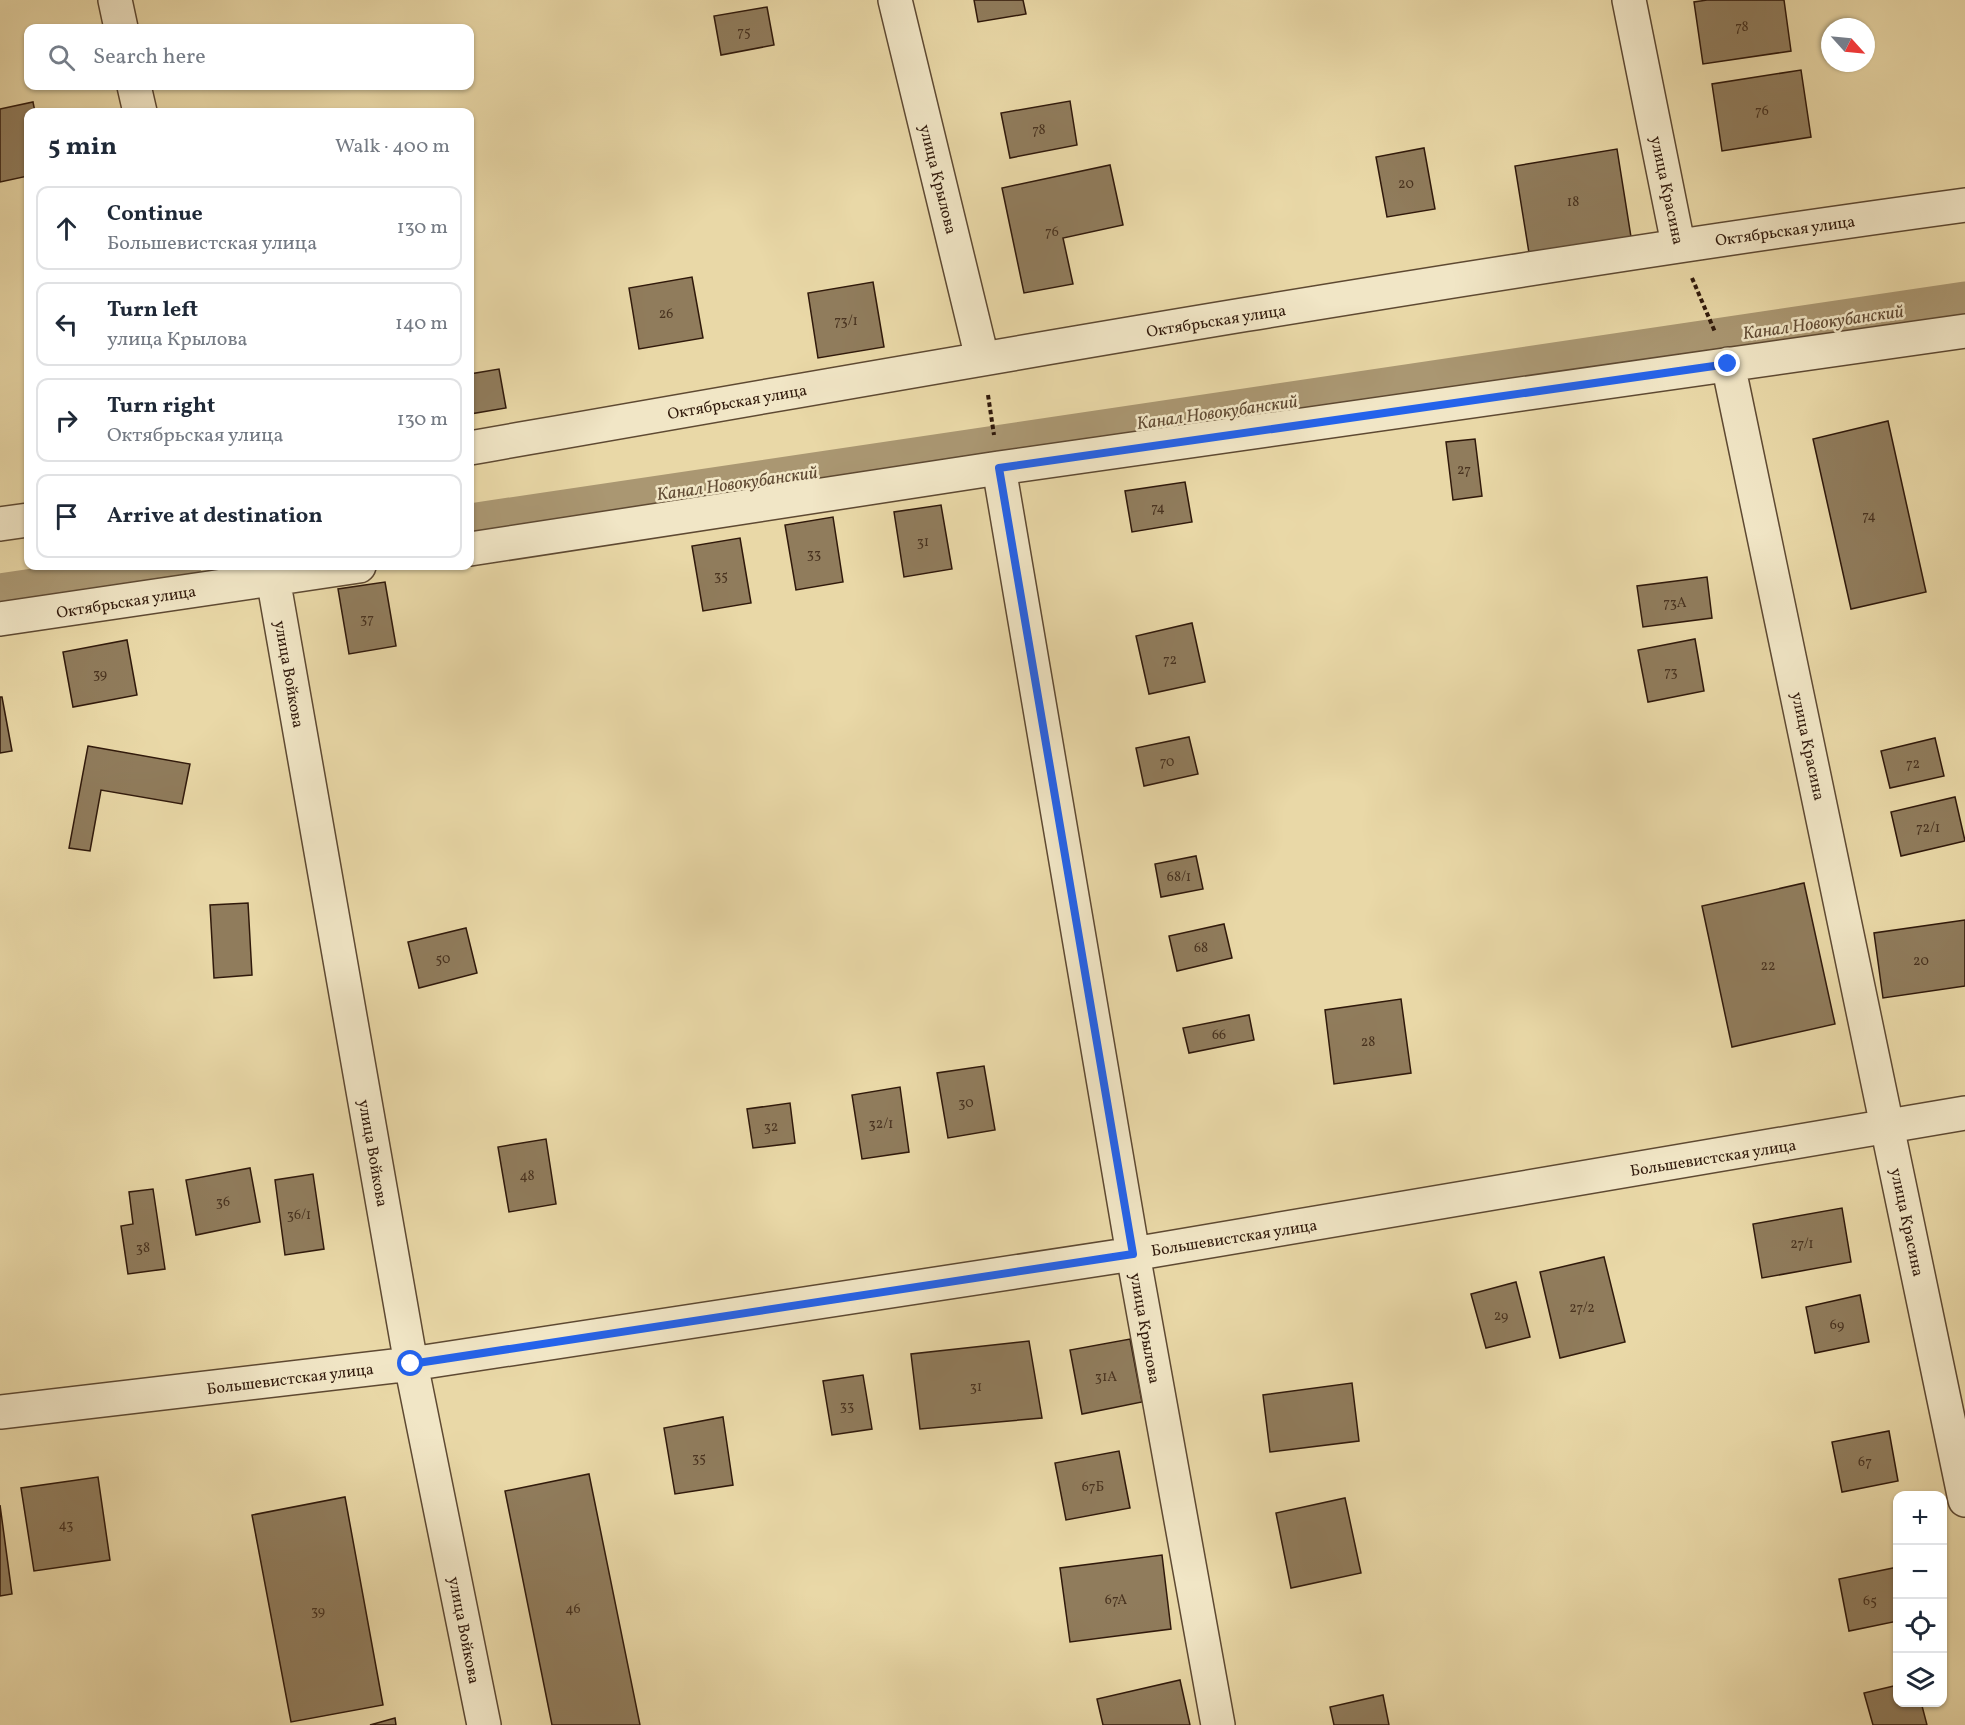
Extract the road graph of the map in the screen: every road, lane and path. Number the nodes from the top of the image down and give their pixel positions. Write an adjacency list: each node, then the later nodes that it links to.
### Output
1 (115, 0): 4 (street)
2 (895, 0): 10 (street, улица Крылова)
3 (1629, 0): 8 (street, улица Красина)
4 (120, 24)
5 (135, 90): 6 (street)
6 (139, 108)
7 (1965, 206): 8 (street, Октябрьская улица)
8 (1678, 244): 10 (street, Октябрьская улица); 11 (path, улица Красина)
9 (1965, 331): 11 (street)
10 (982, 358): 12 (street, Октябрьская улица); 13 (path)
11 (1728, 364): 13 (street); 21 (street, улица Красина)
12 (474, 447)
13 (999, 468): 16 (street); 22 (street, улица Крылова)
14 (24, 520): 15 (street)
15 (0, 524)
16 (474, 548)
17 (333, 570): 18 (street, Октябрьская улица)
18 (273, 579): 19 (street, Октябрьская улица); 23 (street, улица Войкова)
19 (0, 620)
20 (1965, 1113): 21 (street, Большевистская улица)
21 (1889, 1128): 22 (street, Большевистская улица); 25 (street, улица Красина)
22 (1133, 1254): 23 (street, Большевистская улица); 27 (street, улица Крылова)
23 (411, 1364): 24 (street, Большевистская улица); 26 (street, улица Войкова)
24 (0, 1412)
25 (1965, 1500)
26 (484, 1725)
27 (1218, 1725)

